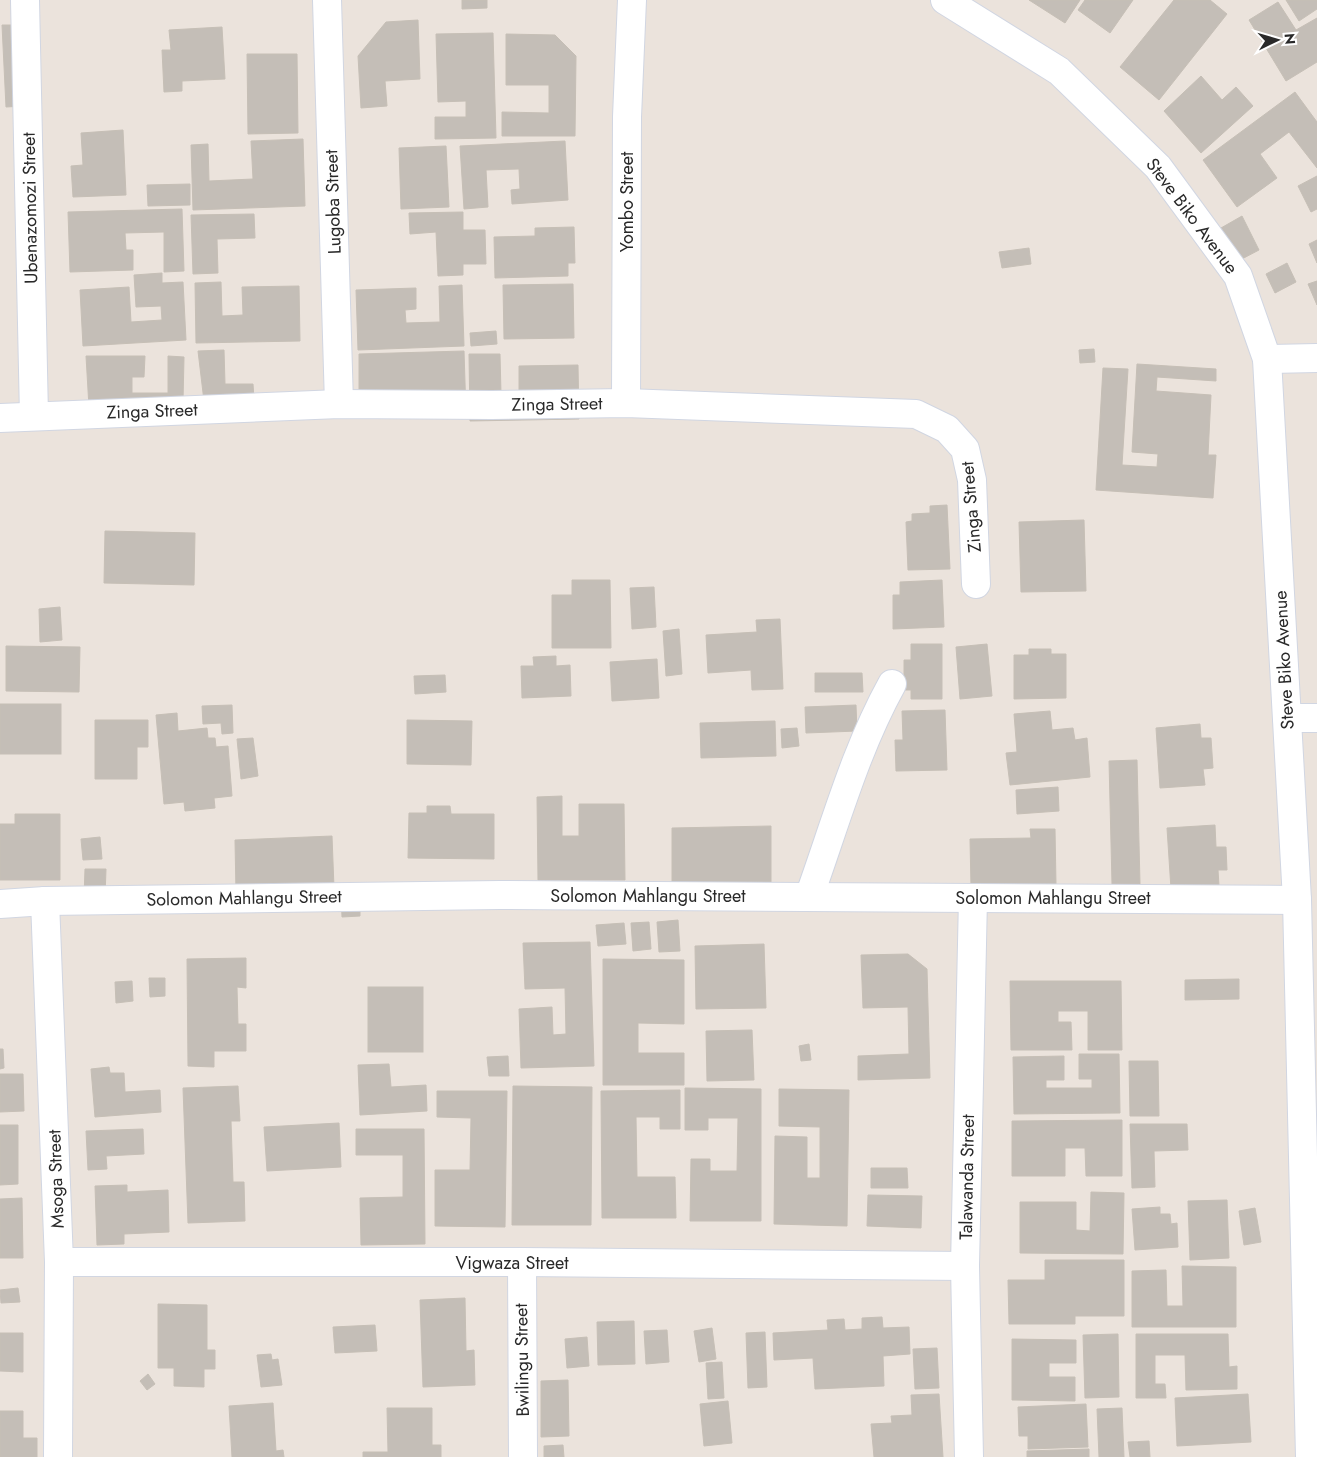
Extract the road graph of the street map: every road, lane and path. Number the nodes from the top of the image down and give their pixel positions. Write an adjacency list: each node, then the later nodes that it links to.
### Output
1 (25, 0): 9 (street, Ubenazomozi Street)
2 (327, 0): 8 (street, Lugoba Street)
3 (632, 0): 7 (street, Yombo Street)
4 (945, 0): 6 (street, Steve Biko Avenue)
5 (1317, 358): 6 (street)
6 (1267, 359): 13 (street, Steve Biko Avenue)
7 (626, 403): 8 (street, Zinga Street); 11 (street, Zinga Street)
8 (339, 404): 9 (street, Zinga Street)
9 (34, 416): 10 (street, Zinga Street)
10 (0, 418)
11 (976, 584)
12 (892, 684): 15 (street)
13 (1288, 718): 14 (street); 17 (street, Steve Biko Avenue)
14 (1317, 718)
15 (809, 897): 16 (street, Solomon Mahlangu Street); 18 (street, Solomon Mahlangu Street)
16 (973, 898): 17 (street, Solomon Mahlangu Street); 22 (street, Talawanda Street)
17 (1297, 900): 26 (street, Steve Biko Avenue)
18 (45, 901): 19 (street, Solomon Mahlangu Street); 20 (street, Msoga Street)
19 (0, 904)
20 (59, 1262): 21 (street, Vigwaza Street); 23 (street, Msoga Street)
21 (522, 1262): 22 (street, Vigwaza Street); 24 (street, Bwilingu Street)
22 (965, 1266): 25 (street, Talawanda Street)
23 (58, 1457)
24 (523, 1457)
25 (969, 1457)
26 (1310, 1457)

